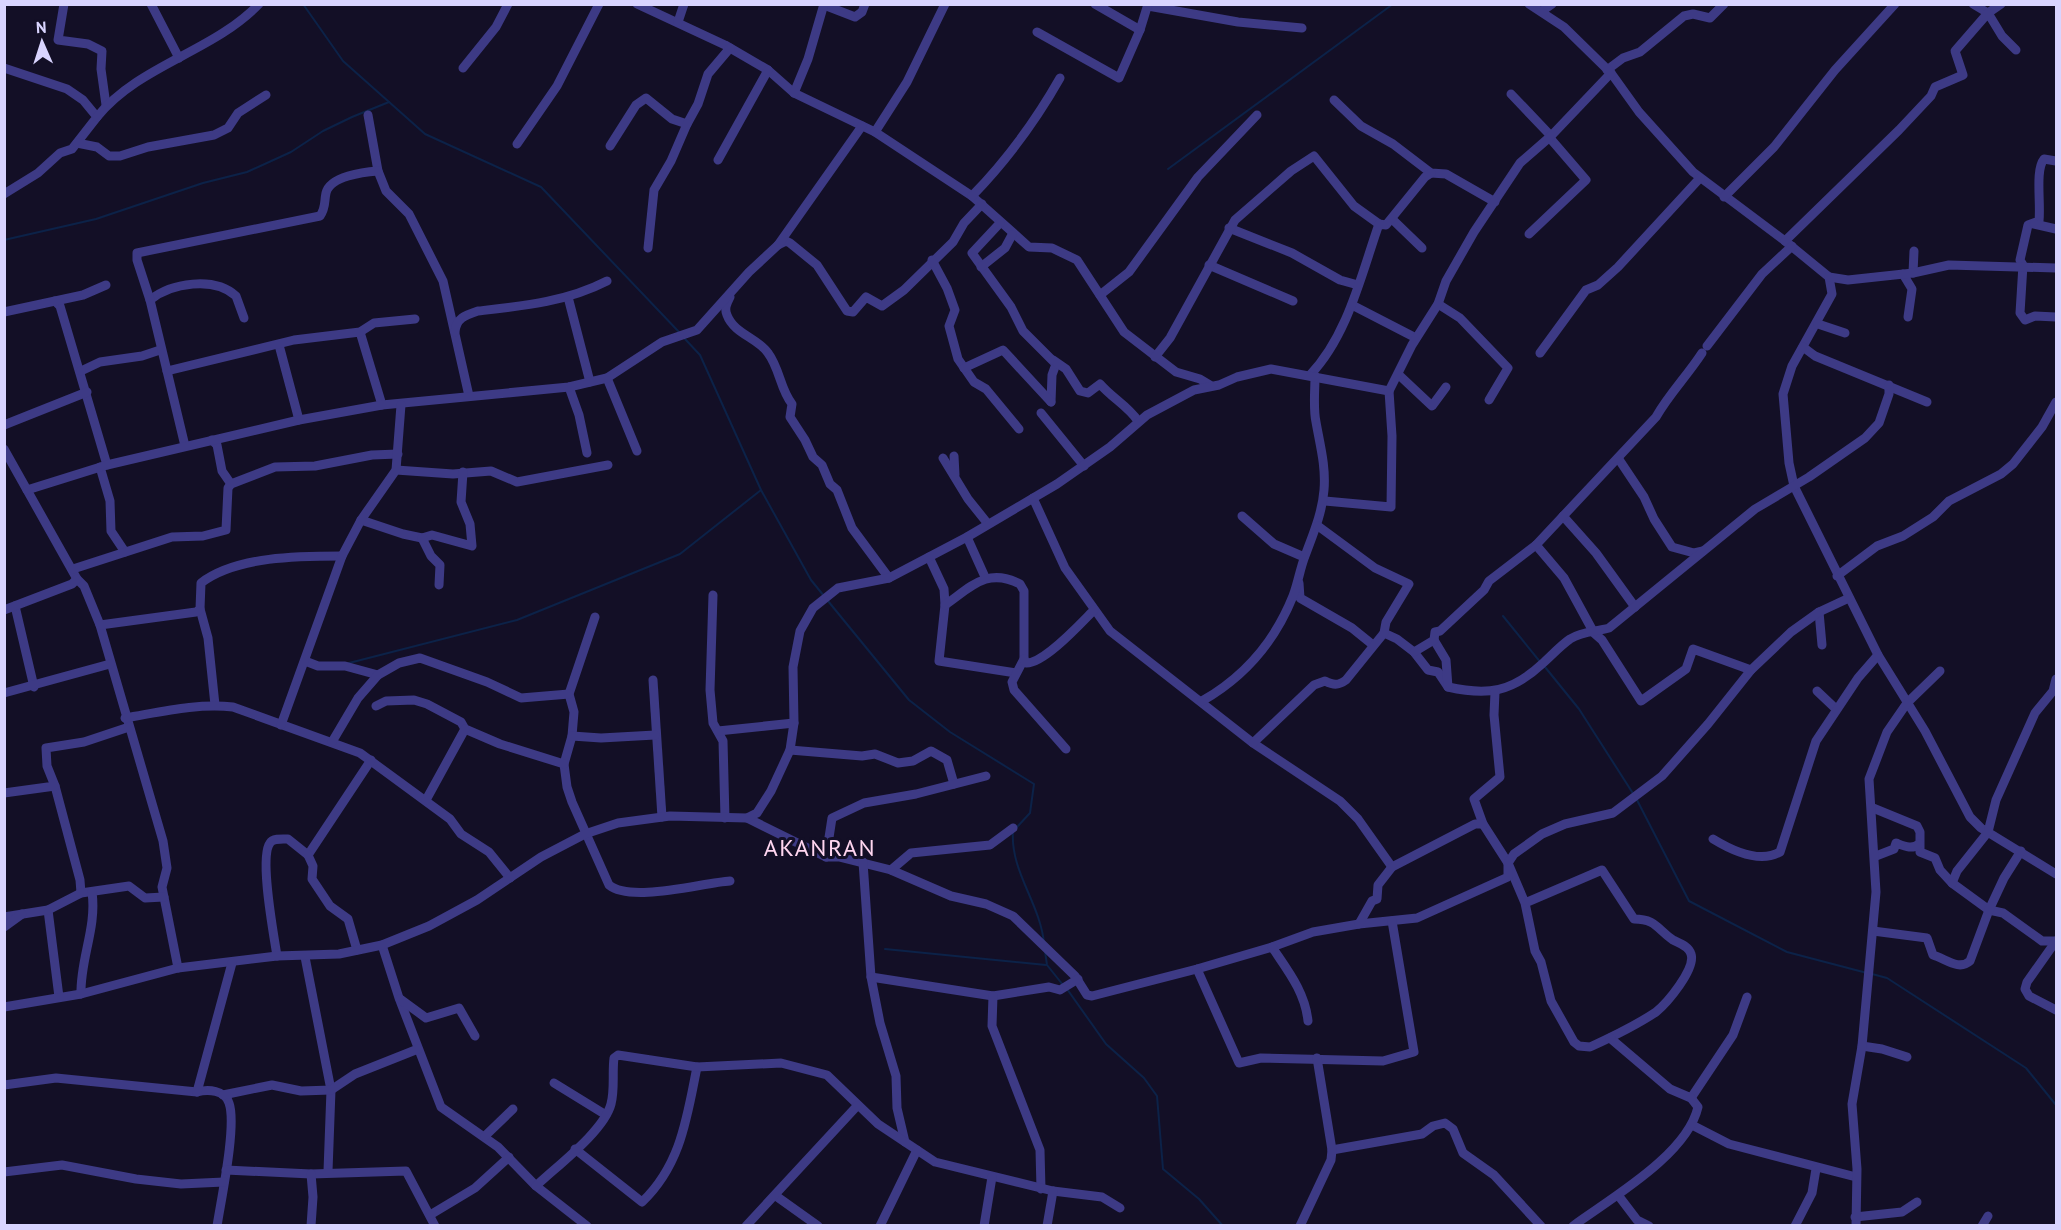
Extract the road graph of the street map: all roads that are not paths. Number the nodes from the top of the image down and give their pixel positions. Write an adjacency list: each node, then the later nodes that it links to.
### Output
1 (63, 4): 37 (street)
2 (151, 4): 27 (street)
3 (259, 4): 27 (street)
4 (508, 4): 29 (street)
5 (599, 4): 46 (street)
6 (637, 4): 21 (street)
7 (684, 4): 21 (street)
8 (866, 4): 17 (street)
9 (945, 4): 43 (street)
10 (1095, 4): 23 (street)
11 (1529, 4): 19 (street)
12 (1552, 4): 19 (street)
13 (1724, 4): 31 (street)
14 (1895, 4): 55 (street)
15 (1973, 4): 20 (street)
16 (2001, 4): 20 (street)
17 (824, 5): 33 (street)
18 (1148, 5): 22 (street); 23 (street)
19 (1542, 11): 31 (street)
20 (1988, 13): 26 (street); 66 (street)
21 (678, 22): 25 (street)
22 (1302, 28)
23 (1140, 30): 24 (street)
24 (1037, 32)
25 (730, 48): 30 (street); 41 (street)
26 (2016, 50)
27 (179, 58): 37 (street)
28 (4, 68): 38 (street)
29 (463, 68)
30 (768, 70): 33 (street); 48 (street)
31 (1609, 71): 44 (street); 52 (street)
32 (1060, 78): 54 (street)
33 (794, 93): 42 (street)
34 (1510, 94): 44 (street)
35 (266, 95): 45 (street)
36 (1334, 100): 51 (street)
37 (106, 105): 38 (street)
38 (95, 113): 45 (street)
39 (369, 115): 50 (street)
40 (1257, 115): 84 (street)
41 (687, 124): 47 (street); 68 (street)
42 (862, 126): 43 (street); 67 (street)
43 (875, 132): 54 (street)
44 (1550, 137): 56 (street); 64 (street)
45 (76, 143): 53 (street)
46 (517, 144)
47 (610, 146)
48 (718, 160)
49 (2056, 161): 61 (street)
50 (378, 171): 86 (street); 99 (street)
51 (1431, 173): 56 (street); 58 (street)
52 (1700, 178): 55 (street); 104 (street)
53 (4, 194)
54 (972, 196): 57 (street)
55 (1724, 197): 66 (street)
56 (1496, 202): 89 (street)
57 (982, 204): 59 (street); 71 (street)
58 (1392, 219): 60 (street); 69 (street)
59 (1000, 223): 65 (street); 74 (street)
60 (1379, 224): 62 (street); 81 (street)
61 (2034, 224): 63 (street); 73 (street)
62 (1229, 228): 72 (street); 81 (street)
63 (2056, 229)
64 (1529, 234)
65 (1012, 235): 74 (street); 84 (street)
66 (1789, 243): 77 (street); 139 (street)
67 (778, 244): 71 (street); 82 (street)
68 (648, 248)
69 (1422, 248)
70 (1914, 251): 76 (street)
71 (932, 260): 107 (street)
72 (1209, 265): 88 (street); 106 (street)
73 (2023, 265): 75 (street); 76 (street); 93 (street)
74 (981, 267): 105 (street)
75 (2056, 268)
76 (1908, 274): 78 (street); 92 (street)
77 (1829, 277): 78 (street); 83 (street)
78 (1848, 280): 83 (street)
79 (607, 281): 85 (street)
80 (106, 285): 87 (street)
81 (1358, 285): 90 (street)
82 (735, 290): 112 (street); 167 (street)
83 (1832, 294): 96 (street)
84 (1100, 295): 106 (street)
85 (568, 297): 99 (street); 113 (street)
86 (150, 300): 94 (street); 103 (street)
87 (55, 301): 91 (street); 108 (street)
88 (1293, 301)
89 (1438, 304): 100 (street); 121 (street)
90 (1352, 305): 100 (street); 111 (street)
91 (4, 312)
92 (1908, 317)
93 (2056, 317)
94 (244, 318)
95 (415, 319): 97 (street)
96 (1818, 324): 98 (street); 102 (street)
97 (360, 332): 101 (street); 124 (street)
98 (1845, 333)
99 (454, 335): 120 (street)
100 (1416, 338): 110 (street)
101 (279, 345): 109 (street); 127 (street)
102 (1803, 347): 115 (street); 147 (street)
103 (160, 350): 108 (street); 109 (street)
104 (1540, 353)
105 (1048, 357): 107 (street); 128 (street)
106 (1155, 357): 114 (street)
107 (964, 368): 130 (street)
108 (81, 371): 119 (street)
109 (167, 371): 132 (street)
110 (1399, 375): 117 (street); 118 (street)
111 (1313, 376): 114 (street); 118 (street); 155 (street)
112 (607, 378): 113 (street); 134 (street)
113 (590, 382): 116 (street)
114 (1210, 385): 128 (street)
115 (1890, 385): 122 (street); 147 (street)
116 (569, 387): 120 (street); 135 (street)
117 (1446, 387)
118 (1389, 391): 150 (street)
119 (87, 392): 129 (street); 141 (street)
120 (469, 396): 125 (street)
121 (1489, 400)
122 (1927, 402)
123 (2056, 402): 165 (street)
124 (382, 405): 125 (street); 127 (street)
125 (401, 405): 136 (street)
126 (1041, 413): 142 (street)
127 (299, 420): 131 (street)
128 (1138, 421): 142 (street)
129 (4, 425)
130 (1019, 429)
131 (212, 440): 132 (street); 146 (street)
132 (185, 446): 141 (street)
133 (4, 449): 148 (street)
134 (637, 451)
135 (587, 453)
136 (398, 454): 143 (street); 146 (street)
137 (954, 456): 145 (street)
138 (943, 458): 145 (street)
139 (1617, 458): 152 (street); 159 (street)
140 (608, 465): 144 (street)
141 (104, 466): 148 (street); 160 (street)
142 (1084, 466): 149 (street)
143 (396, 470): 144 (street); 153 (street)
144 (463, 472): 157 (street)
145 (955, 475): 154 (street)
146 (231, 484): 160 (street)
147 (1794, 486): 159 (street); 165 (street)
148 (27, 490): 164 (street)
149 (1033, 498): 154 (street); 178 (street)
150 (1325, 501)
151 (1242, 516): 163 (street)
152 (1563, 516): 158 (street); 175 (street)
153 (361, 520): 157 (street); 161 (street)
154 (988, 524): 156 (street)
155 (1318, 526): 163 (street); 182 (street)
156 (967, 537): 162 (street); 166 (street)
157 (422, 538): 170 (street)
158 (1536, 545): 183 (street); 184 (street)
159 (1703, 551): 175 (street)
160 (125, 552): 164 (street)
161 (342, 556): 176 (street); 190 (street)
162 (929, 557): 167 (street); 173 (street)
163 (1304, 557): 168 (street)
164 (73, 569): 169 (street)
165 (1837, 576): 172 (street)
166 (985, 577): 173 (street); 189 (street)
167 (889, 578): 210 (street)
168 (1299, 578): 185 (street); 204 (street)
169 (77, 579): 174 (street); 181 (street)
170 (439, 585)
171 (713, 595): 214 (street)
172 (1849, 598): 179 (street); 188 (street)
173 (945, 605): 194 (street)
174 (15, 606): 177 (street); 198 (street)
175 (1635, 607): 183 (street)
176 (200, 609): 181 (street); 206 (street)
177 (4, 610)
178 (1094, 610): 189 (street); 204 (street)
179 (1819, 612): 186 (street); 192 (street)
180 (595, 617): 203 (street)
181 (100, 625): 191 (street)
182 (1384, 633): 185 (street); 187 (street)
183 (1594, 633): 192 (street); 201 (street)
184 (1434, 639): 187 (street); 199 (street)
185 (1373, 645): 218 (street)
186 (1822, 645)
187 (1414, 652): 199 (street)
188 (1878, 655): 205 (street); 208 (street)
189 (1024, 659): 194 (street)
190 (305, 661): 195 (street); 211 (street)
191 (110, 664): 198 (street); 209 (street)
192 (1751, 670): 243 (street)
193 (1940, 671): 205 (street)
194 (1016, 673): 219 (street)
195 (378, 675): 203 (street); 217 (street)
196 (2056, 679): 234 (street)
197 (653, 680): 215 (street)
198 (34, 687): 202 (street)
199 (1448, 687): 201 (street)
200 (1817, 691): 208 (street)
201 (1495, 692): 232 (street)
202 (4, 693)
203 (569, 694): 216 (street)
204 (1202, 701): 218 (street)
205 (1907, 703): 228 (street); 234 (street)
206 (214, 705): 209 (street); 211 (street)
207 (376, 706): 213 (street)
208 (1836, 709): 236 (street)
209 (125, 717): 212 (street)
210 (794, 723): 214 (street); 220 (street)
211 (281, 725): 217 (street)
212 (129, 727): 225 (street); 252 (street)
213 (465, 729): 222 (street); 227 (street)
214 (718, 731): 230 (street)
215 (655, 735): 216 (street); 229 (street)
216 (572, 736): 222 (street)
217 (332, 742): 221 (street)
218 (1253, 743): 244 (street)
219 (1066, 749)
220 (790, 750): 224 (street); 231 (street)
221 (371, 760): 227 (street); 239 (street)
222 (564, 764): 235 (street)
223 (986, 776): 224 (street)
224 (954, 784): 241 (street)
225 (55, 786): 226 (street); 251 (street)
226 (4, 793)
227 (426, 800): 247 (street)
228 (1873, 808): 237 (street); 240 (street)
229 (662, 817): 230 (street); 235 (street)
230 (725, 818): 231 (street)
231 (747, 818): 241 (street)
232 (1483, 824): 243 (street); 244 (street)
233 (1013, 828): 245 (street)
234 (1988, 832): 238 (street); 249 (street)
235 (585, 834): 247 (street); 248 (street)
236 (1713, 839)
237 (1920, 844): 240 (street); 249 (street)
238 (2021, 851): 246 (street); 255 (street)
239 (308, 855): 265 (street); 266 (street)
240 (1876, 856): 261 (street)
241 (826, 857): 242 (street)
242 (863, 862): 245 (street); 271 (street)
243 (1508, 863): 253 (street); 258 (street)
244 (1392, 867): 259 (street)
245 (891, 870): 272 (street)
246 (2056, 874)
247 (510, 878): 263 (street)
248 (730, 880)
249 (1952, 883): 255 (street)
250 (92, 892): 251 (street); 252 (street); 273 (street)
251 (81, 893): 254 (street)
252 (164, 897): 269 (street)
253 (1525, 903): 284 (street); 284 (street)
254 (48, 910): 256 (street); 275 (street)
255 (1989, 910): 261 (street); 262 (street)
256 (22, 914): 257 (street); 260 (street)
257 (4, 916)
258 (1392, 921): 259 (street); 288 (street)
259 (1359, 924): 264 (street)
260 (4, 927)
261 (1873, 931): 285 (street)
262 (2056, 941): 279 (street)
263 (382, 945): 265 (street); 277 (street)
264 (1272, 947): 270 (street); 281 (street)
265 (357, 950): 267 (street)
266 (277, 956): 267 (street); 268 (street)
267 (305, 957): 292 (street)
268 (232, 963): 269 (street); 293 (street)
269 (178, 968): 273 (street)
270 (1197, 969): 272 (street); 288 (street)
271 (871, 977): 274 (street); 301 (street)
272 (1078, 979): 274 (street)
273 (81, 994): 275 (street)
274 (993, 996): 315 (street)
275 (59, 997): 278 (street)
276 (1747, 997): 295 (street)
277 (399, 998): 280 (street); 282 (street)
278 (4, 1007)
279 (2056, 1010)
280 (419, 1015): 282 (street); 283 (street)
281 (1308, 1021)
282 (409, 1024): 286 (street)
283 (475, 1036)
284 (1613, 1037): 295 (street)
285 (1862, 1046): 287 (street); 312 (street)
286 (418, 1049): 292 (street); 300 (street)
287 (1907, 1057)
288 (1317, 1058): 304 (street)
289 (697, 1067): 296 (street); 298 (street); 302 (street)
290 (554, 1083): 298 (street)
291 (4, 1085): 293 (street)
292 (331, 1090): 294 (street); 308 (street)
293 (197, 1092): 294 (street)
294 (223, 1095): 307 (street)
295 (1691, 1098): 299 (street)
296 (857, 1106): 301 (street); 318 (street)
297 (513, 1109): 300 (street)
298 (606, 1115): 302 (street)
299 (1692, 1125): 306 (street); 317 (street)
300 (485, 1136): 305 (street)
301 (905, 1142): 303 (street)
302 (575, 1149): 314 (street)
303 (917, 1150): 311 (street); 330 (street)
304 (1332, 1150): 333 (street); 334 (street)
305 (509, 1157): 314 (street); 321 (street)
306 (1816, 1169): 312 (street); 337 (street)
307 (226, 1170): 310 (street); 313 (street)
308 (328, 1171): 310 (street); 321 (street)
309 (4, 1172): 313 (street)
310 (311, 1174): 325 (street)
311 (993, 1177): 315 (street); 331 (street)
312 (1856, 1177): 323 (street)
313 (224, 1182): 324 (street)
314 (536, 1186): 327 (street)
315 (1041, 1189): 316 (street)
316 (1053, 1191): 320 (street); 332 (street)
317 (1618, 1195): 335 (street); 336 (street)
318 (776, 1196): 328 (street); 329 (street)
319 (1917, 1202): 323 (street)
320 (1120, 1208)
321 (430, 1215): 326 (street)
322 (1988, 1216): 338 (street)
323 (1855, 1221)
324 (217, 1226)
325 (311, 1226)
326 (435, 1226)
327 (587, 1226)
328 (746, 1226)
329 (818, 1226)
330 (880, 1226)
331 (984, 1226)
332 (1047, 1226)
333 (1300, 1226)
334 (1541, 1226)
335 (1573, 1226)
336 (1649, 1226)
337 (1795, 1226)
338 (1982, 1226)

